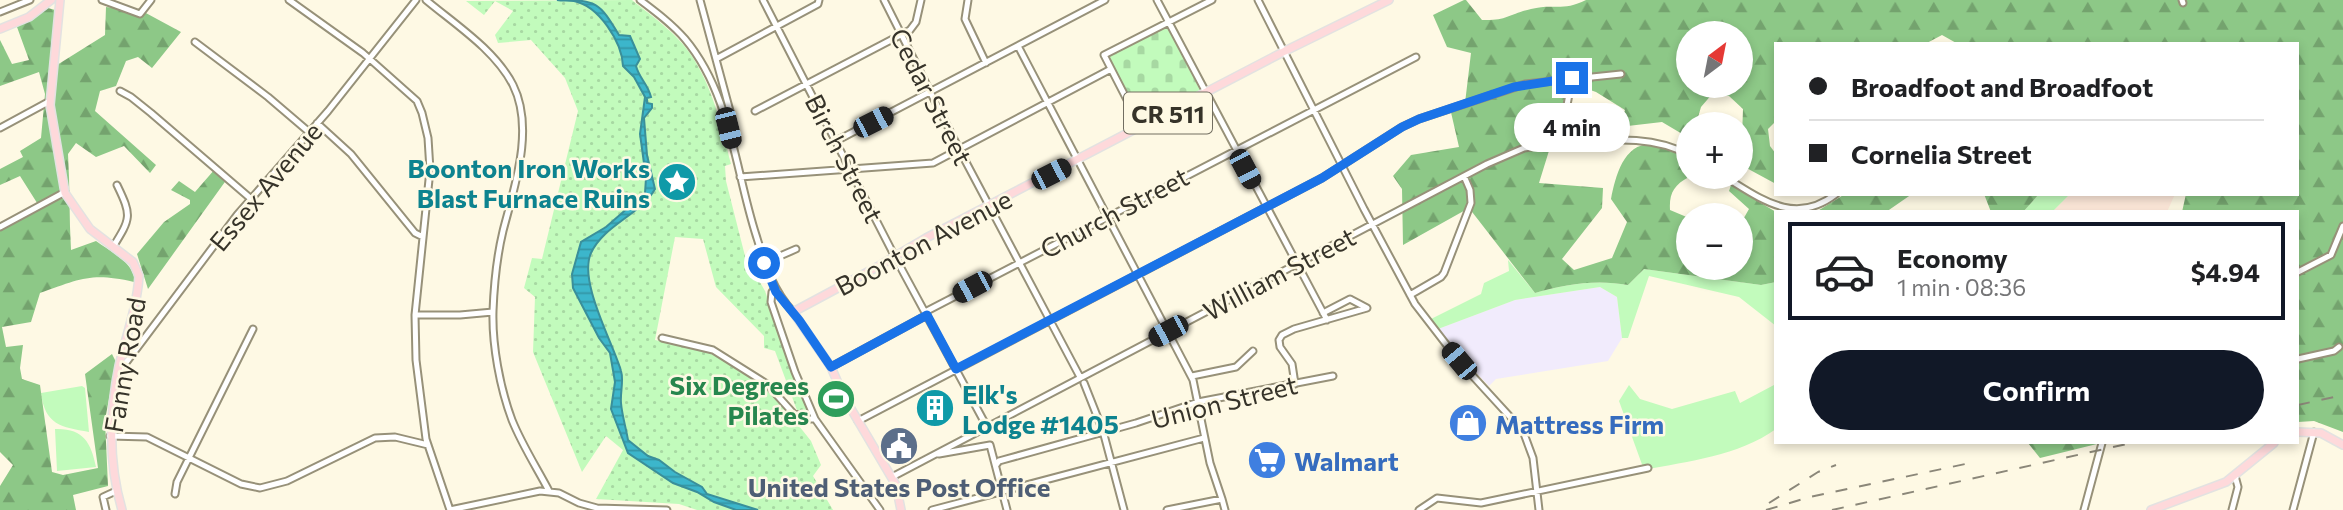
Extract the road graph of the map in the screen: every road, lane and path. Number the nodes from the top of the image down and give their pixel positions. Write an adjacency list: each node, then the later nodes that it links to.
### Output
1 (30, 0): 21 (street)
2 (51, 0): 24 (main road)
3 (60, 0): 40 (main road, Fanny Road)
4 (102, 0): 5 (street)
5 (151, 0)
6 (289, 0): 30 (street)
7 (416, 0): 30 (street, Essex Avenue)
8 (426, 0): 81 (street)
9 (640, 0): 47 (street)
10 (700, 0): 31 (street)
11 (763, 0): 23 (street, Birch Street)
12 (819, 0): 23 (street)
13 (884, 0): 25 (street, Cedar Street)
14 (922, 0): 25 (street)
15 (968, 0): 32 (street)
16 (1105, 0): 27 (street)
17 (1157, 0): 22 (street)
18 (1212, 0): 22 (street)
19 (1258, 0): 28 (street)
20 (1389, 0): 28 (main road, Boonton Avenue / CR 511)
21 (0, 12)
22 (1168, 23): 33 (street); 39 (street)
23 (777, 26): 31 (street); 36 (street, Birch Street)
24 (0, 29)
25 (900, 35): 36 (street); 38 (street, Cedar Street)
26 (195, 42): 48 (street)
27 (1018, 46): 32 (street); 41 (street)
28 (1285, 51): 39 (main road, Boonton Avenue / CR 511); 42 (street)
29 (1416, 57): 42 (street, Church Street)
30 (370, 59): 44 (street, Essex Avenue); 70 (street)
31 (716, 59): 47 (street)
32 (986, 63): 38 (street)
33 (1111, 69): 41 (street); 45 (street)
34 (1621, 74): 35 (street)
35 (1572, 78): 50 (street); 55 (street)
36 (807, 84): 43 (street); 49 (street, Birch Street)
37 (120, 91): 63 (street)
38 (929, 92): 49 (street); 51 (street, Cedar Street)
39 (1205, 93): 45 (main road, Boonton Avenue / CR 511); 52 (street)
40 (50, 101): 46 (street); 61 (main road, Fanny Road)
41 (1047, 104): 51 (street); 54 (street)
42 (1314, 108): 52 (street, Church Street); 55 (street)
43 (755, 111)
44 (317, 122): 48 (street, Essex Avenue); 70 (street)
45 (1141, 127): 54 (main road, Boonton Avenue / CR 511)
46 (0, 128)
47 (728, 128): 58 (street)
48 (309, 132): 63 (street, Essex Avenue)
49 (836, 141): 56 (street, Birch Street)
50 (1560, 143): 53 (street, William Street); 57 (street, William Street)
51 (959, 149): 56 (street); 64 (street, Cedar Street)
52 (1235, 150): 65 (street); 66 (street, Church Street)
53 (1676, 150)
54 (1077, 160): 64 (main road, Boonton Avenue / CR 511); 66 (street)
55 (1342, 166): 65 (street); 67 (street)
56 (851, 170): 58 (street); 73 (street, Birch Street)
57 (1464, 176): 67 (street, William Street); 80 (street)
58 (740, 177): 75 (street)
59 (117, 185): 71 (street)
60 (1745, 189): 62 (street)
61 (65, 192): 69 (street); 71 (main road, Fanny Road)
62 (1833, 196)
63 (250, 198): 96 (street, Essex Avenue)
64 (989, 206): 73 (main road, Boonton Avenue / CR 511); 74 (street, Cedar Street)
65 (1265, 207): 76 (street); 78 (street)
66 (1107, 217): 74 (street, Church Street); 78 (street)
67 (1372, 225): 76 (street, William Street); 80 (street)
68 (2343, 226): 77 (street)
69 (0, 228)
70 (422, 237): 85 (street)
71 (113, 247): 96 (main road, Fanny Road)
72 (796, 249): 75 (street)
73 (895, 257): 82 (main road, Boonton Avenue / CR 511); 83 (street, Birch Street)
74 (1018, 262): 83 (street, Church Street); 87 (street, Cedar Street)
75 (764, 263): 79 (street)
76 (1297, 264): 84 (street); 89 (street, William Street)
77 (2299, 271)
78 (1138, 275): 87 (street); 89 (street)
79 (775, 289): 82 (street); 102 (street)
80 (1410, 295): 121 (street)
81 (493, 312): 85 (street); 123 (street)
82 (793, 312): 94 (main road)
83 (926, 313): 94 (street, Church Street); 95 (street, Birch Street)
84 (1323, 313): 86 (street); 86 (street)
85 (415, 315): 112 (street)
86 (1327, 320): 100 (street)
87 (1049, 321): 95 (street); 99 (street, Cedar Street)
88 (253, 329): 115 (street)
89 (1168, 331): 97 (street); 99 (street, William Street)
90 (662, 338): 102 (street)
91 (2339, 347): 93 (street)
92 (1253, 351): 97 (street)
93 (2299, 359)
94 (831, 367): 103 (main road)
95 (956, 369): 103 (street); 104 (street, Birch Street)
96 (118, 374): 108 (main road, Fanny Road)
97 (1192, 376): 101 (street)
98 (1333, 376): 100 (street, Union Street)
99 (1082, 380): 104 (street, William Street); 105 (street, Cedar Street)
100 (1296, 384): 101 (street, Union Street)
101 (1198, 402): 105 (street, Union Street); 109 (street)
102 (815, 419): 132 (street)
103 (858, 421): 120 (main road)
104 (986, 427): 114 (street, William Street)
105 (1103, 431): 116 (street, Cedar Street); 117 (street, Union Street)
106 (2314, 431): 107 (main road); 113 (main road); 144 (street)
107 (2299, 432)
108 (110, 436): 115 (street); 122 (main road, Fanny Road)
109 (1204, 438): 116 (street); 126 (street)
110 (2102, 444): 141 (street)
111 (2273, 444): 119 (main road)
112 (428, 445): 115 (street); 130 (street)
113 (2343, 445)
114 (933, 455): 117 (street); 120 (street, William Street)
115 (188, 459): 125 (street)
116 (1112, 461): 124 (street); 136 (street, Cedar Street)
117 (996, 464): 124 (street)
118 (1648, 468): 121 (street)
119 (2235, 476): 127 (main road); 143 (street)
120 (891, 477): 133 (main road)
121 (1536, 490): 139 (street); 140 (street)
122 (116, 491): 128 (street); 129 (main road, Fanny Road)
123 (549, 491): 130 (street); 131 (street)
124 (1002, 491): 134 (street); 135 (street)
125 (175, 494)
126 (1222, 499): 137 (street); 138 (street)
127 (2162, 508): 142 (main road)
128 (106, 510)
129 (122, 510)
130 (450, 510)
131 (667, 510)
132 (880, 510)
133 (901, 510)
134 (932, 510)
135 (1007, 510)
136 (1124, 510)
137 (1167, 510)
138 (1225, 510)
139 (1419, 510)
140 (1539, 510)
141 (2084, 510)
142 (2151, 510)
143 (2232, 510)
144 (2293, 510)

